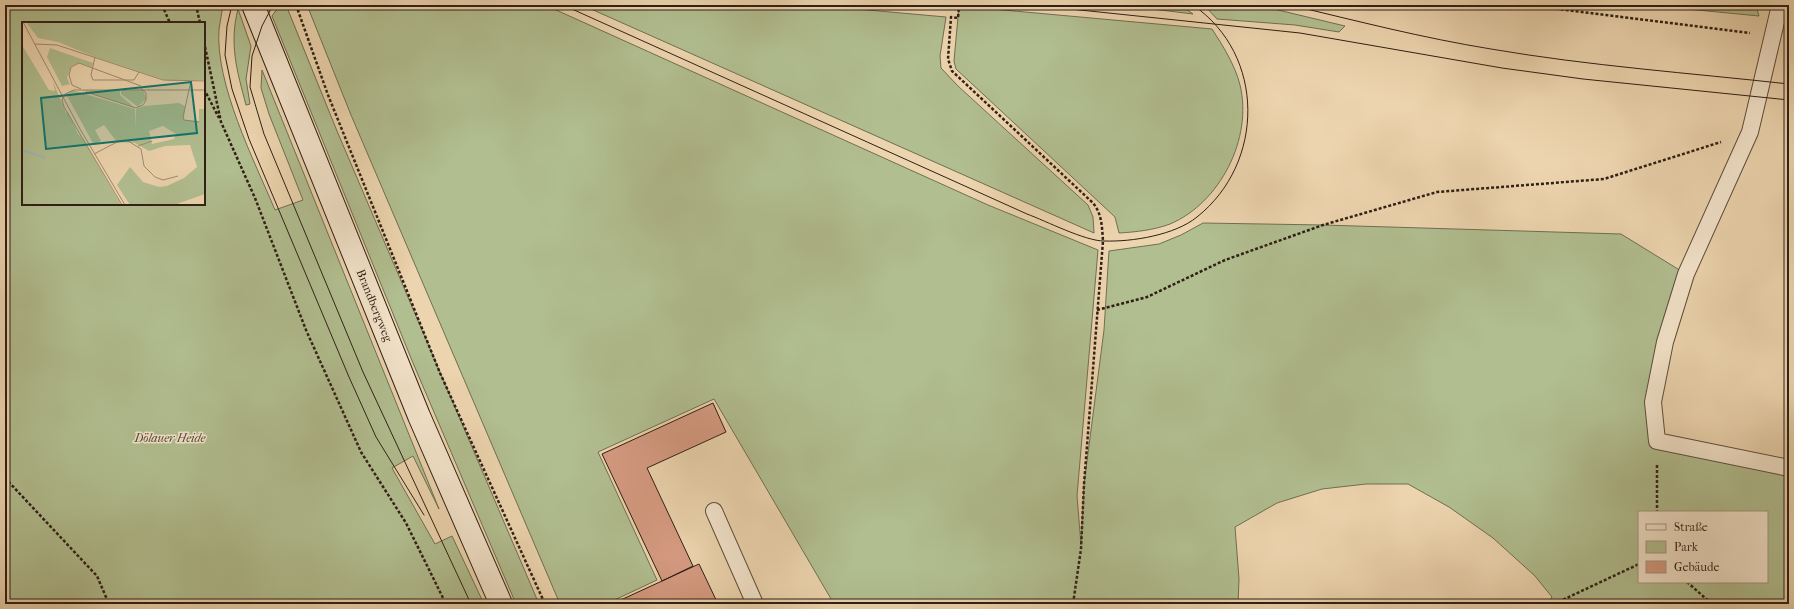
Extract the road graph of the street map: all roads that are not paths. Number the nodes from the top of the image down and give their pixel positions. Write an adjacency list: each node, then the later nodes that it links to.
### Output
1 (253, 5): 5 (main road, Brandbergweg)
2 (1780, 5): 3 (lane)
3 (1789, 468)
4 (714, 511): 6 (lane)
5 (501, 604)
6 (755, 604)

